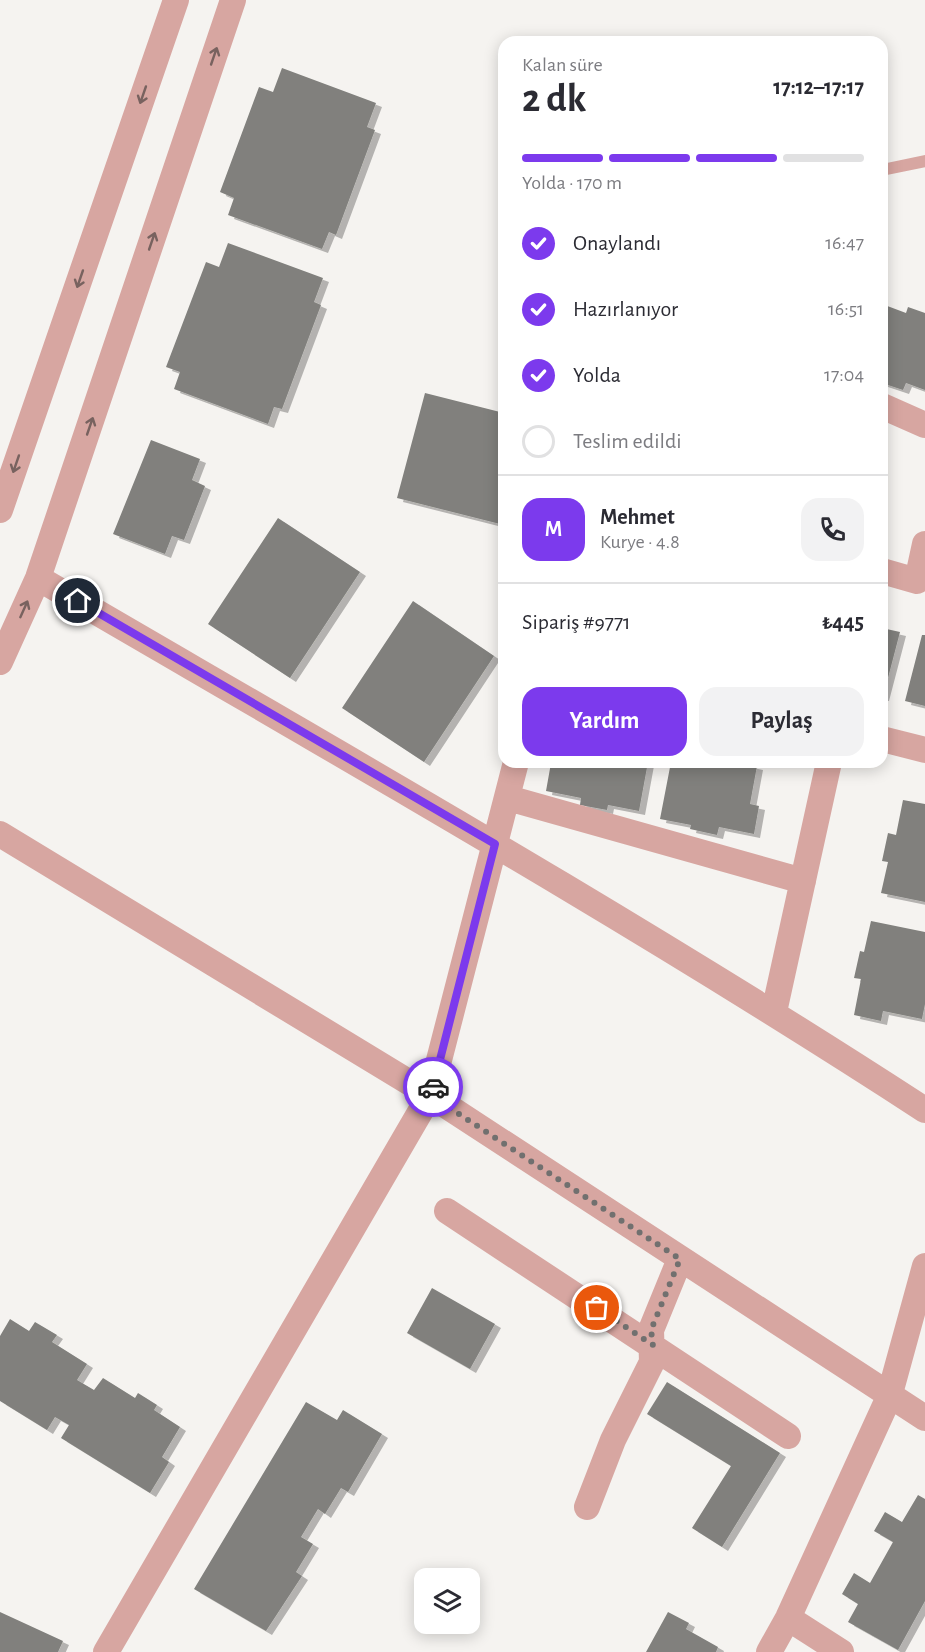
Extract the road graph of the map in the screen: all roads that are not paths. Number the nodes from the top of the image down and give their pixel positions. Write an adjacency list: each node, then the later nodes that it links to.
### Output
1 (176, 0): 7 (street, one-way to 7)
2 (233, 0): 10 (street, one-way to 2)
3 (925, 161): 4 (lane)
4 (888, 169)
5 (888, 409): 6 (street)
6 (925, 425)
7 (0, 510)
8 (925, 544): 9 (street)
9 (888, 573)
10 (38, 578): 11 (street, one-way to 10); 18 (street)
11 (0, 662)
12 (888, 741): 13 (street)
13 (925, 750)
14 (515, 768): 16 (street)
15 (828, 768): 19 (street)
16 (508, 798): 18 (street); 19 (street)
17 (0, 834): 21 (street)
18 (495, 844): 20 (street); 21 (street)
19 (803, 881): 20 (street)
20 (774, 1012): 22 (street)
21 (430, 1095): 24 (street); 32 (street)
22 (925, 1110)
23 (447, 1211): 26 (street)
24 (680, 1259): 26 (street); 27 (street)
25 (925, 1266): 27 (street)
26 (653, 1345): 29 (street); 30 (street)
27 (890, 1396): 28 (street); 31 (street)
28 (925, 1418)
29 (788, 1436)
30 (587, 1507)
31 (788, 1618): 33 (street); 34 (street)
32 (106, 1652)
33 (769, 1652)
34 (841, 1652)

